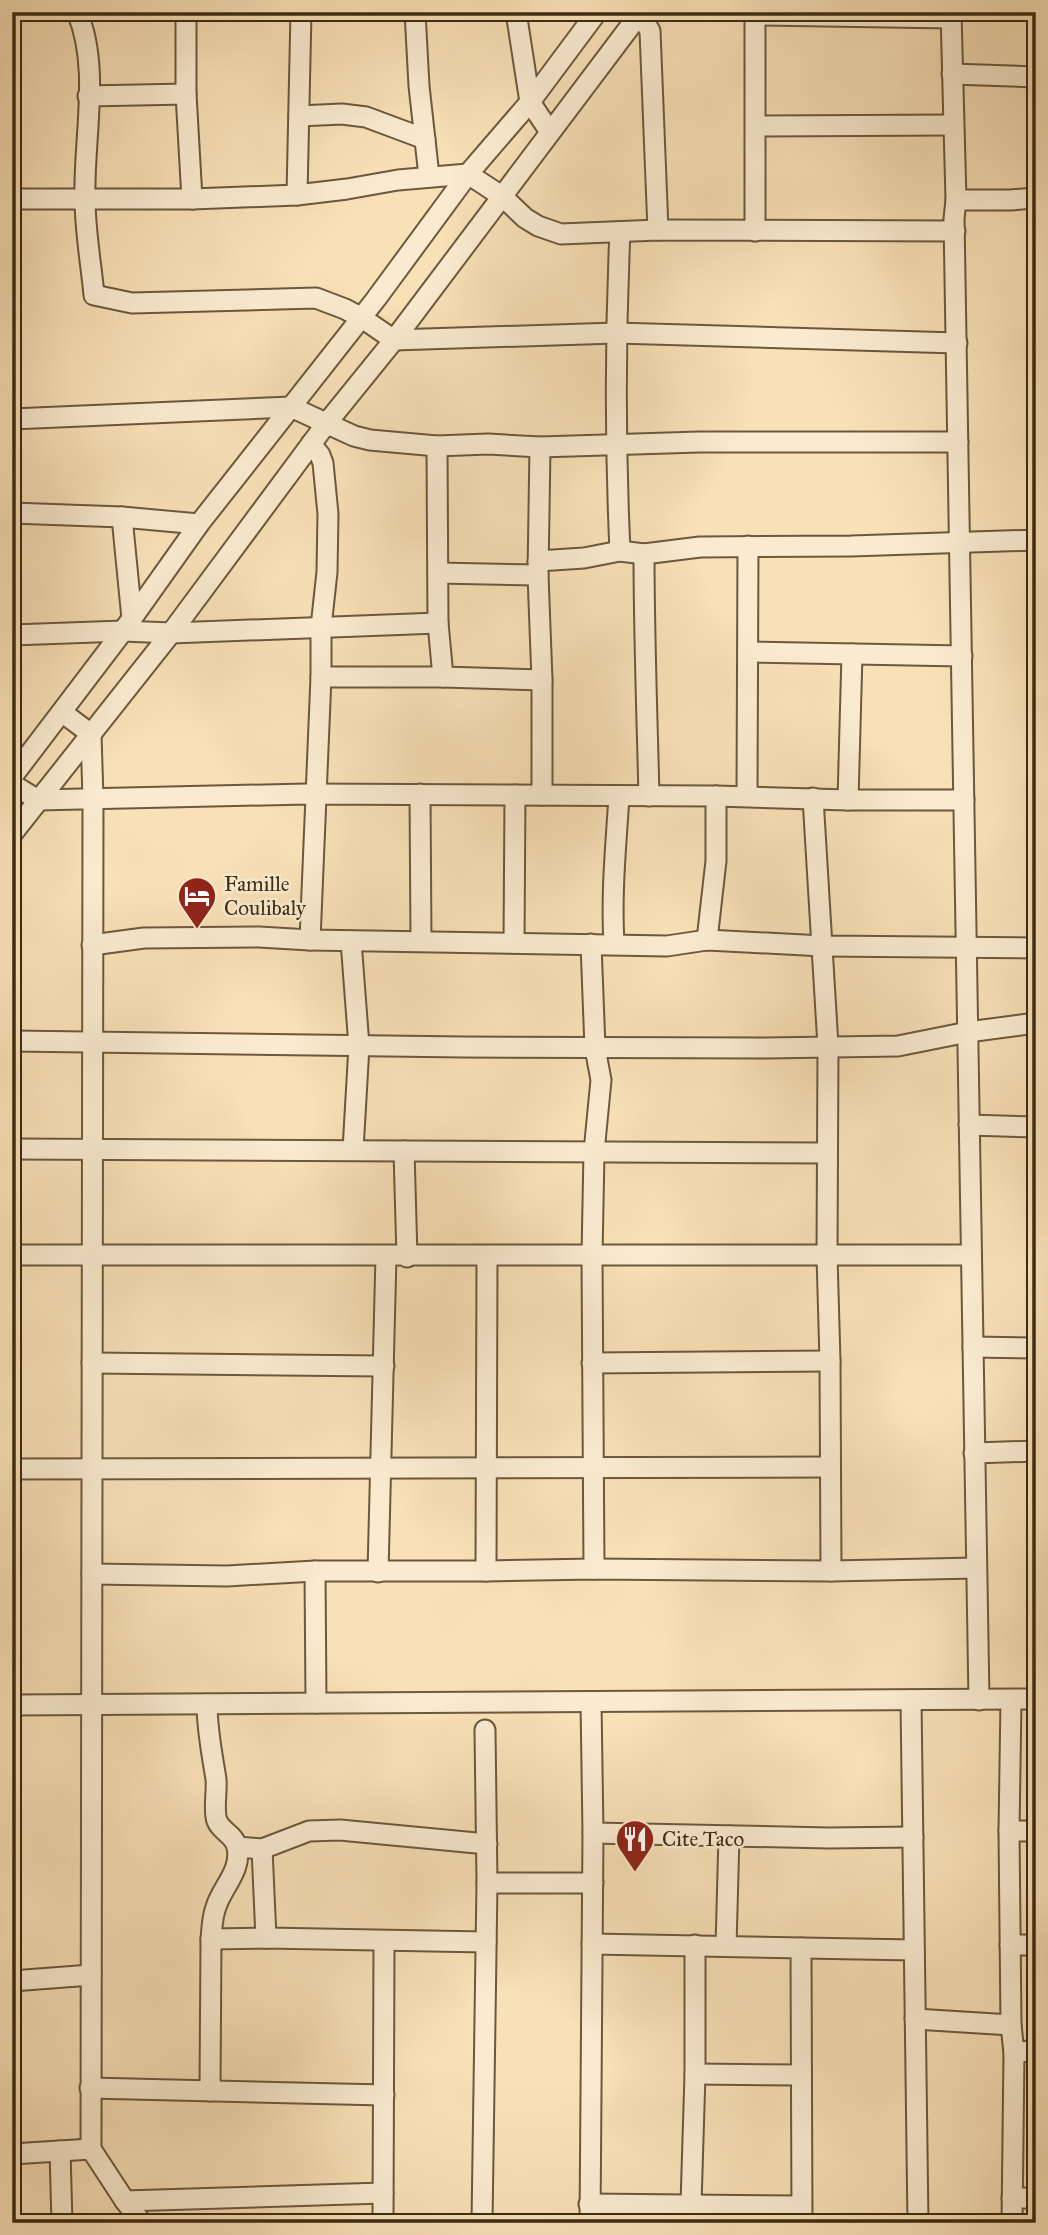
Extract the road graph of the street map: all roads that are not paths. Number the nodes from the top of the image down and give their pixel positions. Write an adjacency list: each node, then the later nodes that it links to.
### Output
1 (77, 12): 13 (street)
2 (186, 12): 12 (street)
3 (301, 12): 15 (street)
4 (415, 12): 19 (street)
5 (516, 12): 14 (street)
6 (597, 12): 14 (street)
7 (640, 13): 18 (street); 29 (street)
8 (755, 14): 9 (street); 17 (street)
9 (951, 15): 10 (street)
10 (952, 74): 11 (street); 16 (street)
11 (1036, 77)
12 (186, 94): 13 (street); 27 (street)
13 (88, 96): 26 (street)
14 (530, 102): 18 (street); 20 (street)
15 (299, 116): 19 (street); 22 (street)
16 (953, 125): 17 (street); 28 (street)
17 (756, 126): 30 (street)
18 (550, 132): 23 (street)
19 (425, 139): 21 (street)
20 (468, 174): 21 (street); 23 (street); 33 (street)
21 (429, 176): 22 (street)
22 (297, 195): 27 (street)
23 (503, 197): 32 (street); 35 (street)
24 (1036, 198): 28 (street)
25 (12, 199): 26 (street)
26 (85, 199): 27 (street); 33 (street)
27 (192, 199)
28 (956, 200): 31 (street)
29 (658, 230): 30 (street); 32 (street)
30 (755, 231): 31 (street)
31 (955, 231): 36 (street)
32 (620, 232): 34 (street)
33 (362, 318): 35 (street); 37 (street)
34 (616, 333): 35 (street); 36 (street); 42 (street)
35 (394, 340): 39 (street)
36 (957, 343): 40 (street)
37 (291, 407): 38 (street); 39 (street); 47 (street)
38 (12, 419)
39 (326, 424): 41 (street); 43 (street)
40 (958, 442): 42 (street); 49 (street)
41 (311, 444): 57 (street); 58 (street)
42 (615, 444): 44 (street); 51 (street)
43 (437, 446): 44 (street); 54 (street)
44 (540, 447): 53 (street)
45 (12, 513): 46 (street)
46 (122, 517): 47 (street); 56 (street)
47 (199, 524): 56 (street)
48 (1036, 540): 49 (street)
49 (960, 542): 50 (street); 62 (street)
50 (748, 547): 52 (street); 60 (street)
51 (620, 551): 52 (street); 53 (street)
52 (644, 554): 75 (street)
53 (538, 568): 54 (street); 65 (street)
54 (438, 573): 55 (street)
55 (438, 623): 57 (street); 64 (street)
56 (128, 625): 58 (street); 59 (street); 66 (street)
57 (321, 627): 58 (street); 63 (street)
58 (171, 633): 67 (street)
59 (12, 635)
60 (748, 652): 61 (street); 77 (street)
61 (852, 654): 62 (street); 81 (street)
62 (962, 656): 82 (street)
63 (321, 677): 64 (street); 70 (street)
64 (443, 677): 65 (street)
65 (542, 680): 73 (street)
66 (63, 713): 67 (street); 68 (street)
67 (91, 734): 78 (street); 80 (street)
68 (12, 777)
69 (12, 784): 80 (street)
70 (316, 794): 71 (street); 78 (street); 84 (street)
71 (420, 794): 72 (street); 87 (street)
72 (515, 795): 73 (street); 88 (street)
73 (542, 795): 74 (street)
74 (619, 796): 75 (street); 89 (street)
75 (649, 796): 76 (street)
76 (716, 796): 77 (street); 85 (street)
77 (747, 796): 79 (street)
78 (93, 798): 80 (street); 91 (street)
79 (813, 798): 81 (street); 92 (street)
80 (38, 800): 83 (street)
81 (848, 800): 82 (street)
82 (964, 800): 93 (street)
83 (12, 834)
84 (310, 940): 86 (street); 91 (street)
85 (707, 940): 89 (street); 92 (street)
86 (351, 941): 87 (street); 99 (street)
87 (421, 942): 88 (street)
88 (514, 943): 90 (street)
89 (614, 943): 90 (street)
90 (591, 944): 101 (street)
91 (92, 946): 98 (street)
92 (823, 946): 93 (street); 100 (street)
93 (966, 946): 94 (street); 96 (street)
94 (1036, 948)
95 (1036, 1023): 96 (street)
96 (968, 1032): 100 (street); 102 (street)
97 (12, 1041): 98 (street)
98 (92, 1043): 99 (street); 105 (street)
99 (359, 1045): 101 (street); 106 (street)
100 (828, 1046): 101 (street); 109 (street)
101 (595, 1048): 108 (street)
102 (969, 1125): 103 (street); 112 (street)
103 (1036, 1127)
104 (12, 1149): 105 (street)
105 (92, 1149): 106 (street); 111 (street)
106 (352, 1150): 107 (street)
107 (404, 1151): 108 (street); 114 (street)
108 (594, 1152): 109 (street); 115 (street)
109 (827, 1153): 116 (street)
110 (12, 1255): 111 (street)
111 (92, 1255): 113 (street); 121 (street)
112 (971, 1255): 116 (street); 118 (street)
113 (386, 1256): 114 (street); 123 (street)
114 (407, 1256): 117 (street)
115 (592, 1256): 116 (street); 117 (street); 122 (street)
116 (827, 1256): 120 (street)
117 (487, 1257): 129 (street)
118 (973, 1348): 119 (street); 125 (street)
119 (1036, 1348)
120 (830, 1361): 122 (street); 126 (street)
121 (92, 1363): 123 (street); 131 (street)
122 (592, 1363): 127 (street)
123 (384, 1366): 128 (street)
124 (1036, 1451): 125 (street)
125 (974, 1453): 132 (street)
126 (829, 1466): 127 (street); 136 (street)
127 (592, 1467): 129 (street); 133 (street)
128 (382, 1468): 129 (street); 131 (street); 137 (street)
129 (487, 1468): 135 (street)
130 (12, 1469): 131 (street)
131 (92, 1469): 138 (street)
132 (976, 1568): 136 (street); 141 (street)
133 (594, 1569): 135 (street); 136 (street)
134 (315, 1571): 137 (street); 138 (street); 144 (street)
135 (486, 1571): 137 (street)
136 (831, 1571)
137 (378, 1572)
138 (92, 1574): 145 (street)
139 (1036, 1699): 142 (street)
140 (911, 1700): 141 (street); 143 (street); 153 (street)
141 (979, 1700): 142 (street)
142 (1011, 1700): 149 (street)
143 (592, 1702): 144 (street); 151 (street)
144 (316, 1703): 146 (street)
145 (91, 1704): 146 (street); 147 (street); 170 (street)
146 (207, 1704): 155 (street)
147 (12, 1705)
148 (485, 1730): 154 (street)
149 (1009, 1831): 150 (street); 165 (street)
150 (1036, 1831)
151 (593, 1833): 152 (street); 158 (street)
152 (729, 1836): 153 (street); 167 (street)
153 (913, 1837): 169 (street)
154 (487, 1844): 156 (street); 157 (street)
155 (237, 1847): 156 (street); 160 (street)
156 (262, 1849): 159 (street)
157 (488, 1883): 158 (street); 162 (street)
158 (593, 1883): 163 (street)
159 (266, 1938): 160 (street); 161 (street)
160 (211, 1940): 179 (street)
161 (384, 1942): 162 (street); 180 (street)
162 (486, 1942): 193 (street)
163 (593, 1944): 164 (street); 188 (street)
164 (695, 1945): 167 (street); 176 (street)
165 (1010, 1945): 166 (street); 173 (street)
166 (1036, 1945)
167 (726, 1946): 168 (street)
168 (801, 1948): 169 (street); 177 (street)
169 (914, 1950): 172 (street)
170 (91, 1975): 171 (street); 178 (street)
171 (12, 1981)
172 (915, 2019): 173 (street); 194 (street)
173 (1011, 2025): 175 (street)
174 (1036, 2050): 175 (street)
175 (1014, 2053): 185 (street)
176 (695, 2074): 177 (street); 187 (street)
177 (801, 2075): 189 (street)
178 (90, 2088): 179 (street); 181 (street)
179 (209, 2091): 180 (street)
180 (384, 2095): 184 (street)
181 (90, 2149): 182 (street); 190 (street)
182 (60, 2151): 183 (street); 191 (street)
183 (12, 2154)
184 (383, 2193): 190 (street); 192 (street)
185 (1012, 2198): 186 (street); 195 (street)
186 (1036, 2198)
187 (691, 2204): 188 (street); 189 (street)
188 (590, 2213)
189 (802, 2214)
190 (134, 2215)
191 (62, 2223)
192 (383, 2223)
193 (482, 2223)
194 (918, 2223)
195 (1012, 2223)

